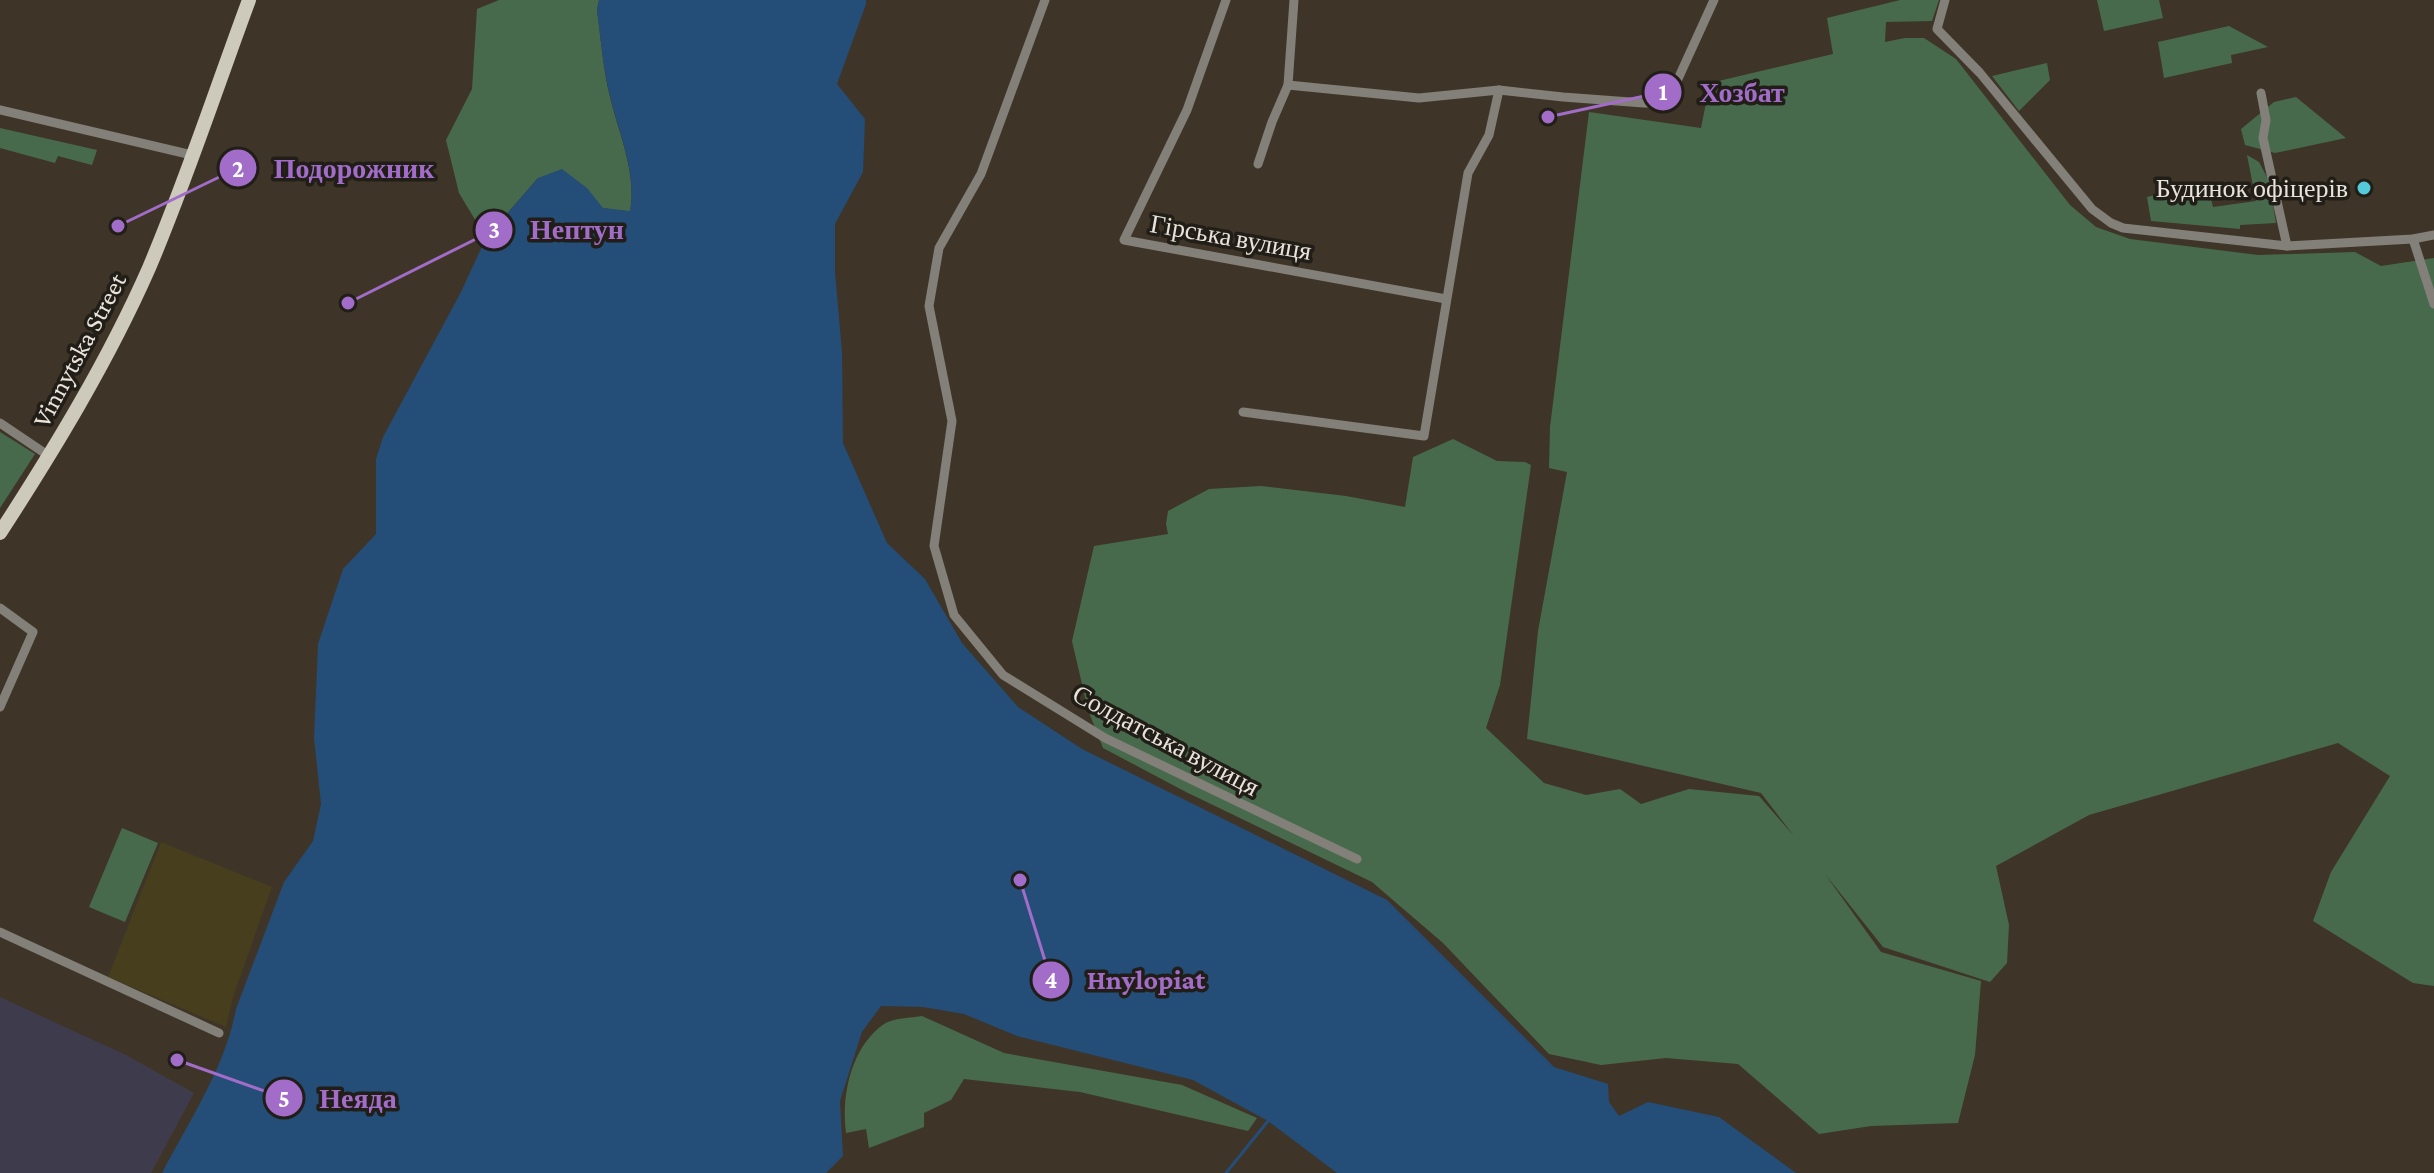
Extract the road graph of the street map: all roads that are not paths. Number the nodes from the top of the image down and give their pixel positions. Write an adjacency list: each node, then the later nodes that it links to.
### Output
1 (249, 0): 11 (main road, Vinnytska Street)
2 (1045, 0): 24 (street, Солдатська вулиця)
3 (1226, 0): 16 (street, Гірська вулиця)
4 (1294, 0): 7 (street)
5 (1714, 0): 8 (street)
6 (1945, 0): 15 (street)
7 (1288, 85): 8 (street); 12 (street)
8 (1499, 90): 16 (street)
9 (2261, 93): 15 (street)
10 (0, 110): 11 (street)
11 (192, 155): 20 (main road, Vinnytska Street)
12 (1258, 164)
13 (2434, 235): 14 (street)
14 (2413, 239): 15 (street); 17 (street)
15 (2287, 246)
16 (1446, 299): 18 (street)
17 (2434, 304)
18 (1243, 412)
19 (0, 423): 20 (street)
20 (49, 456): 21 (main road, Vinnytska Street)
21 (0, 533)
22 (0, 608): 23 (street)
23 (0, 707)
24 (1357, 859)
25 (0, 932): 26 (street)
26 (219, 1033)

